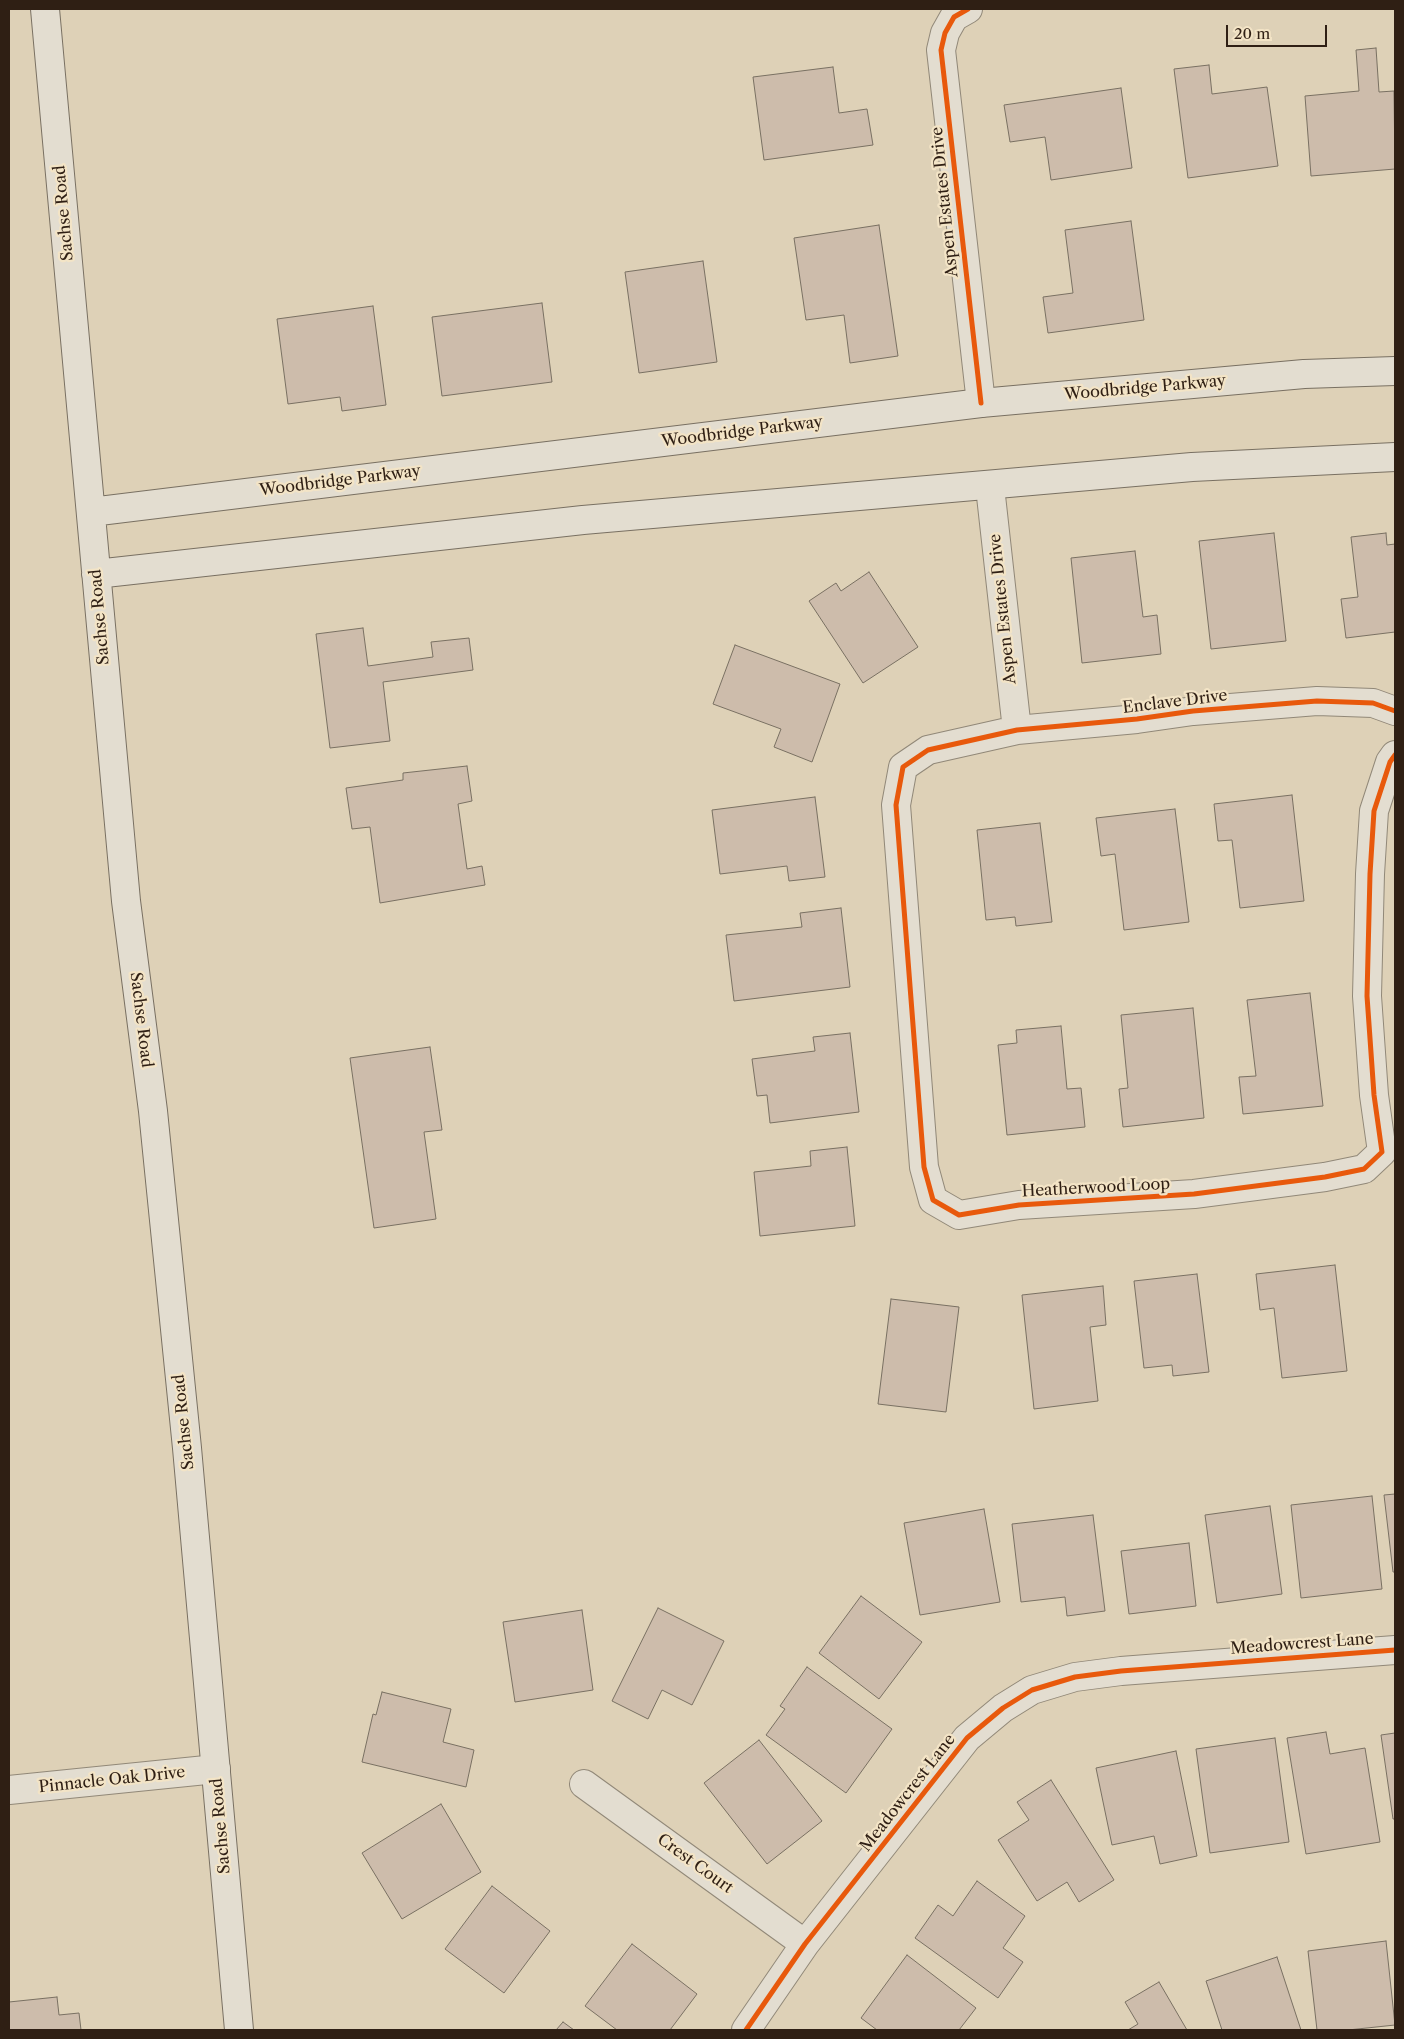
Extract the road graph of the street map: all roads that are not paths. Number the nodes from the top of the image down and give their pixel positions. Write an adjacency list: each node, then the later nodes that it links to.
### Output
1 (46, 9): 7 (main road, Sachse Road)
2 (968, 9): 4 (main road, Aspen Estates Drive)
3 (1395, 371): 4 (main road, Woodbridge Parkway)
4 (981, 403): 7 (main road, Woodbridge Parkway)
5 (1395, 457): 6 (main road)
6 (990, 487): 8 (main road); 10 (main road, Aspen Estates Drive)
7 (91, 512): 8 (main road, Sachse Road)
8 (96, 574): 13 (main road, Sachse Road)
9 (1395, 711): 10 (main road, Enclave Drive)
10 (1017, 730): 11 (main road, Heatherwood Loop)
11 (1395, 755)
12 (1395, 1650): 16 (main road, Meadowcrest Lane)
13 (216, 1769): 15 (main road, Pinnacle Oak Drive); 17 (main road, Sachse Road)
14 (584, 1784): 16 (main road, Crest Court)
15 (9, 1790)
16 (805, 1944): 18 (main road, Meadowcrest Lane)
17 (239, 2030)
18 (746, 2030)

